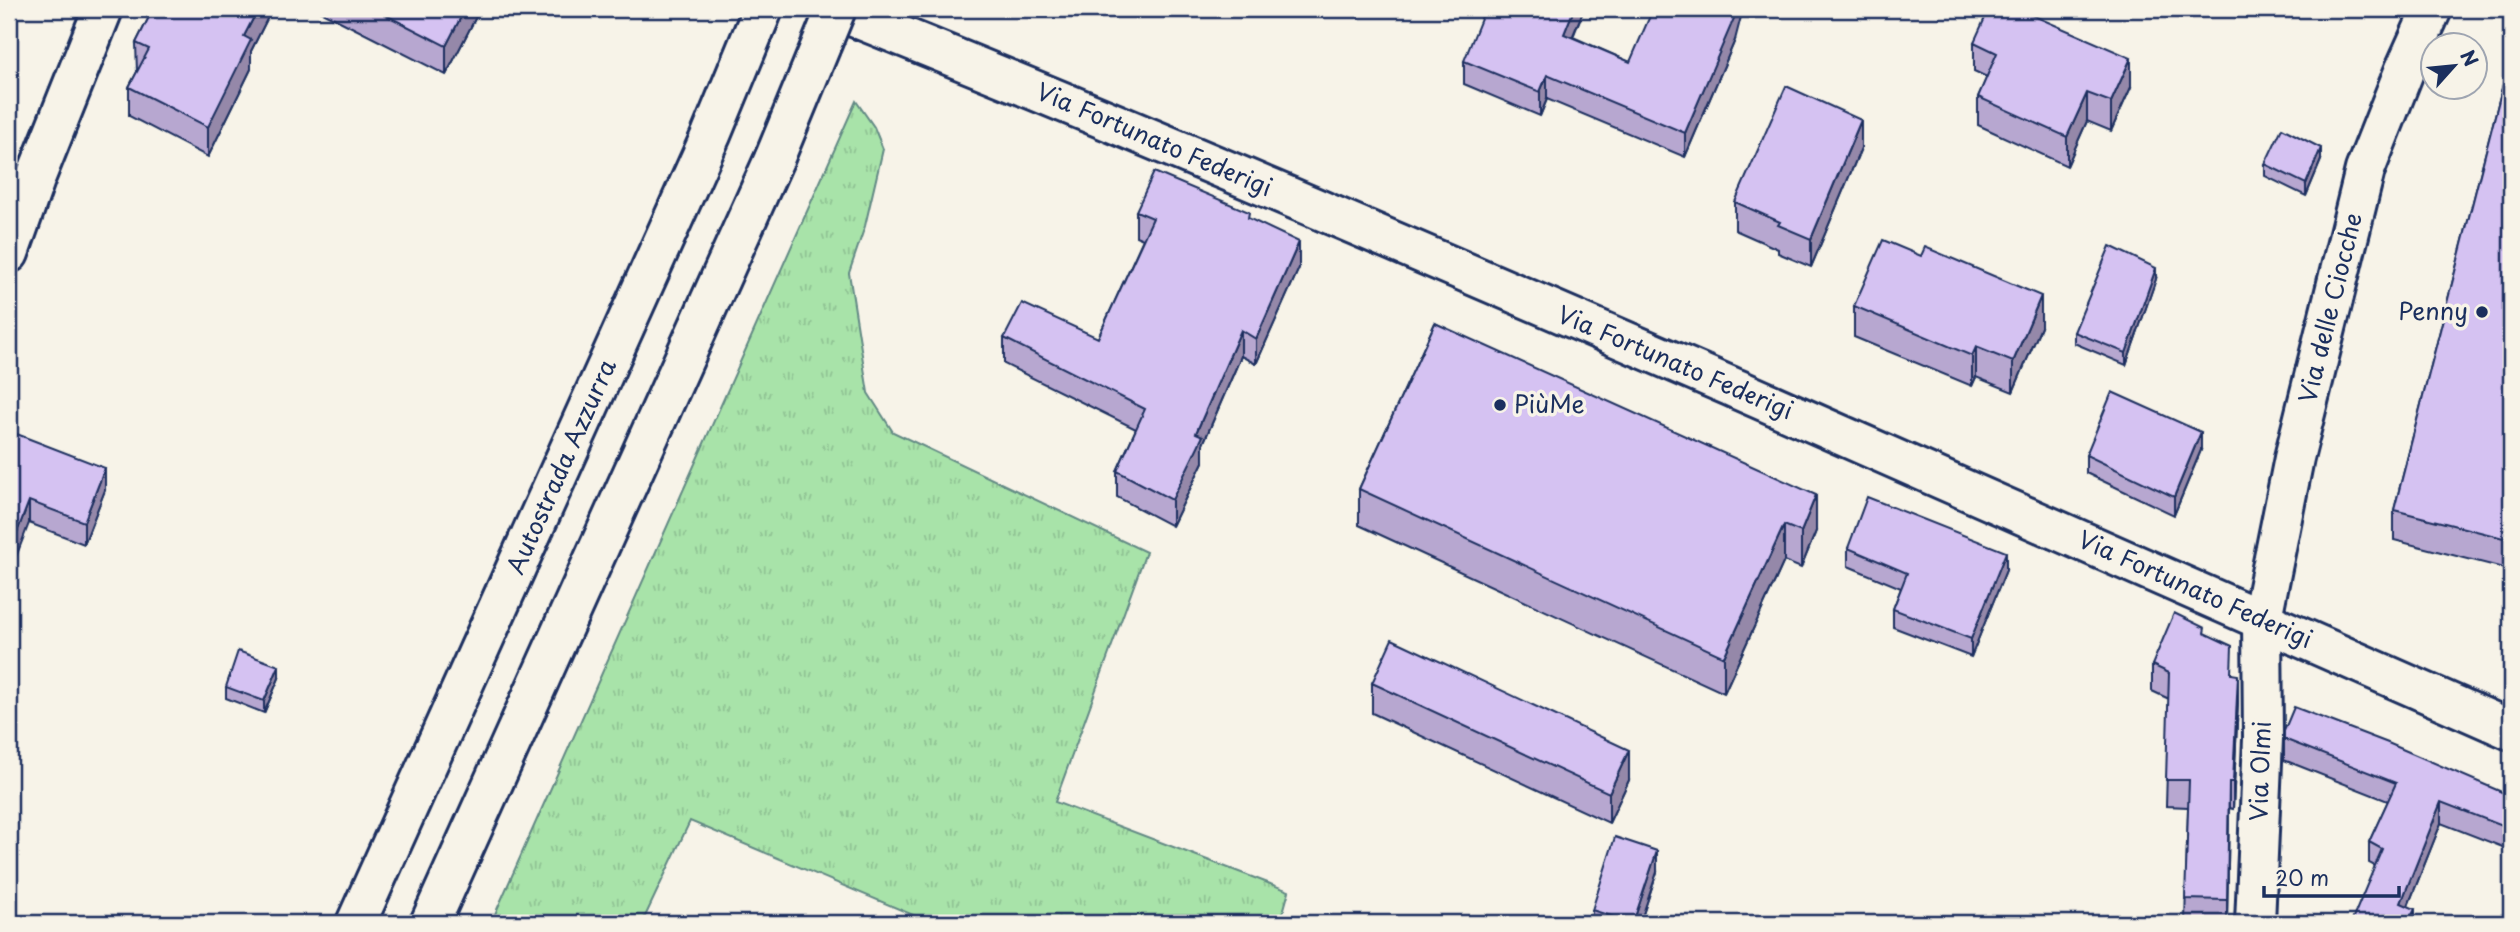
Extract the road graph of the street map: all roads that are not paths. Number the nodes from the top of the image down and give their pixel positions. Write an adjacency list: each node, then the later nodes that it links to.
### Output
1 (103, 9): 5 (main road)
2 (762, 9): 8 (main road, Autostrada Azzurra)
3 (835, 9): 6 (main road, Via Fortunato Federigi); 9 (main road, bridge)
4 (2432, 9): 6 (main road, Via delle Ciocche)
5 (9, 253)
6 (2262, 618): 7 (main road, Via Fortunato Federigi); 10 (main road, Via Olmi)
7 (2511, 730)
8 (356, 923)
9 (430, 923)
10 (2255, 923)

